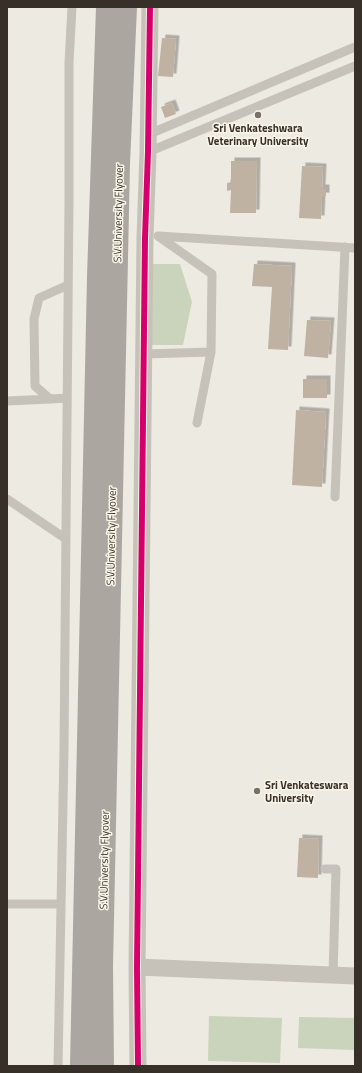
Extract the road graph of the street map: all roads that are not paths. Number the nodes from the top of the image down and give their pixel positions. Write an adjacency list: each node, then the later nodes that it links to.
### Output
1 (72, 7): 12 (lane)
2 (107, 7): 29 (main road, S.V.University Flyover)
3 (126, 7): 30 (main road, S.V.University Flyover)
4 (150, 7): 7 (street)
5 (355, 47): 7 (lane)
6 (355, 66): 8 (lane)
7 (147, 135): 8 (street)
8 (148, 152): 9 (street)
9 (152, 236): 10 (lane); 13 (lane); 14 (street)
10 (345, 247): 11 (lane); 19 (lane)
11 (355, 248)
12 (68, 285): 15 (lane); 16 (lane)
13 (211, 352): 14 (lane); 18 (lane)
14 (144, 354): 25 (street)
15 (67, 398): 16 (lane); 21 (lane)
16 (50, 399): 17 (lane)
17 (7, 401)
18 (197, 423)
19 (334, 497)
20 (7, 499): 21 (lane)
21 (66, 539): 24 (lane)
22 (325, 869): 26 (lane)
23 (7, 904): 24 (lane)
24 (61, 904): 28 (lane)
25 (137, 967): 26 (street); 31 (street)
26 (333, 975): 27 (street)
27 (355, 976)
28 (58, 1066)
29 (81, 1066)
30 (103, 1066)
31 (138, 1066)

